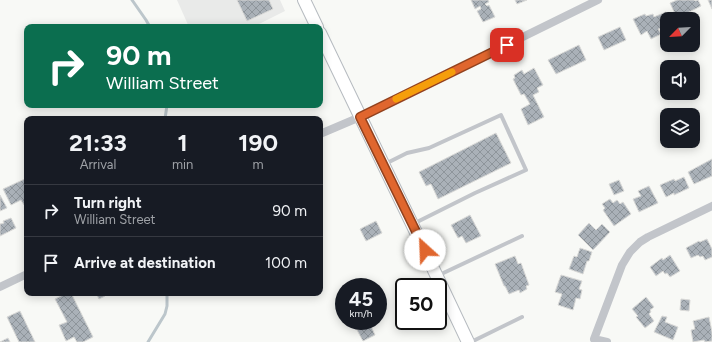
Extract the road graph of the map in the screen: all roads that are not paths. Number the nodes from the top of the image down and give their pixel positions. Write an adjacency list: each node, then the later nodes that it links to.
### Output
1 (304, 0): 3 (main road)
2 (598, 0): 5 (street)
3 (316, 24)
4 (323, 39): 5 (main road)
5 (360, 117): 6 (street); 7 (main road)
6 (323, 133)
7 (384, 165): 9 (main road); 9 (lane)
8 (712, 206): 15 (street)
9 (412, 224): 12 (main road)
10 (522, 236): 12 (lane)
11 (24, 275): 13 (street)
12 (437, 276): 16 (main road)
13 (0, 287)
14 (522, 317): 17 (lane)
15 (591, 341): 18 (street)
16 (468, 342)
17 (471, 342)
18 (607, 342)

